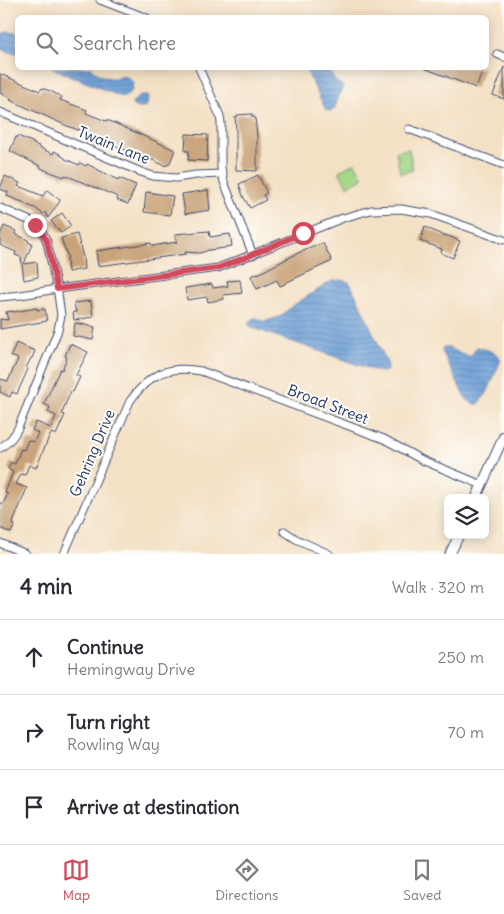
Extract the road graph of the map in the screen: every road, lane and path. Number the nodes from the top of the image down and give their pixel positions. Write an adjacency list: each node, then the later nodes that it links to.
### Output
1 (100, 0): 2 (street)
2 (139, 15)
3 (200, 70): 7 (street)
4 (0, 112): 7 (street, Twain Lane)
5 (409, 129): 6 (street)
6 (504, 165)
7 (222, 174): 10 (street)
8 (0, 208): 11 (street)
9 (504, 240): 10 (street)
10 (253, 255): 11 (street)
11 (57, 289): 12 (street); 15 (street)
12 (0, 297)
13 (159, 373): 16 (street, Broad Street); 22 (street, Gehring Drive)
14 (504, 436): 16 (main road)
15 (0, 448)
16 (482, 485): 17 (main road)
17 (478, 494)
18 (284, 531): 23 (street)
19 (457, 539): 24 (main road)
20 (0, 543): 21 (street)
21 (26, 554)
22 (64, 554)
23 (329, 554)
24 (450, 554)

